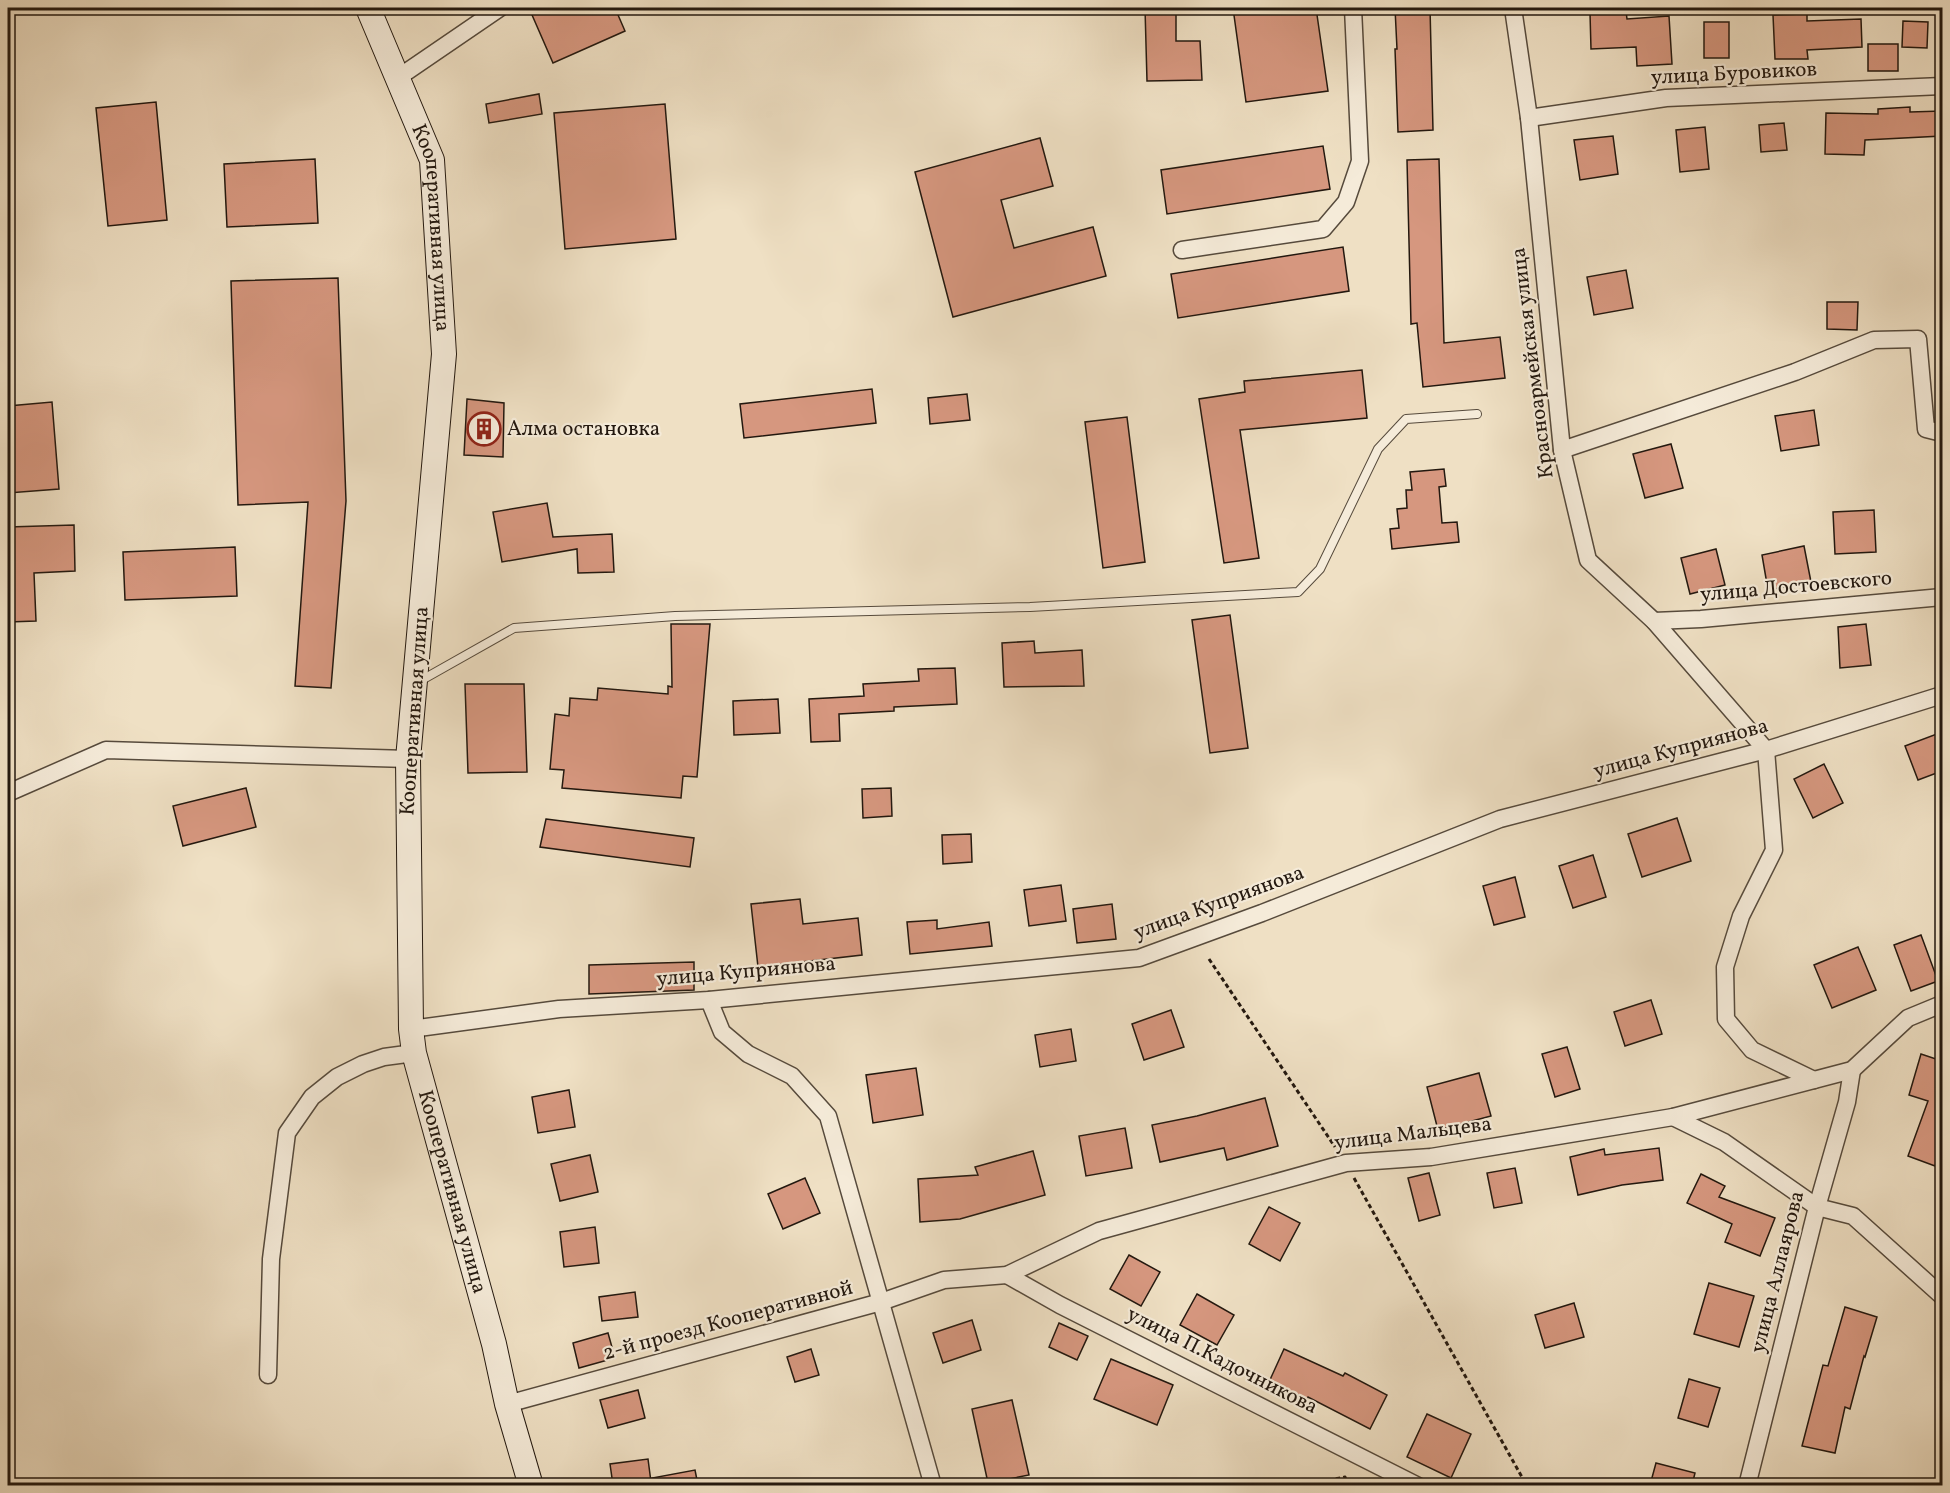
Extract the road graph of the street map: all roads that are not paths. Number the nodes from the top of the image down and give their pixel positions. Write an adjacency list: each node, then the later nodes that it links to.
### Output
1 (369, 8): 5 (main road, Кооперативная улица)
2 (500, 8): 5 (street)
3 (1353, 8): 8 (street)
4 (1513, 8): 7 (street, Красноармейская улица)
5 (399, 77): 14 (main road, Кооперативная улица)
6 (1942, 86): 7 (street, улица Буровиков)
7 (1529, 118): 11 (street, Красноармейская улица)
8 (1182, 250)
9 (1477, 414): 14 (lane)
10 (1942, 433): 11 (street)
11 (1562, 450): 13 (street, Красноармейская улица)
12 (1942, 597): 13 (street, улица Достоевского)
13 (1654, 621): 16 (street, Красноармейская улица)
14 (414, 684): 17 (main road, Кооперативная улица)
15 (1942, 695): 16 (street, улица Куприянова)
16 (1766, 750): 19 (street, улица Куприянова); 24 (street)
17 (408, 759): 18 (street); 21 (main road, Кооперативная улица)
18 (8, 794)
19 (709, 1000): 21 (street, улица Куприянова); 29 (street)
20 (1942, 1004): 23 (street, улица Мальцева)
21 (411, 1029): 22 (main road, Кооперативная улица)
22 (414, 1053): 30 (street); 31 (main road, Кооперативная улица)
23 (1852, 1070): 24 (street, улица Мальцева); 26 (street, улица Аллаярова)
24 (1814, 1080): 25 (street, улица Мальцева)
25 (1673, 1117): 26 (street); 27 (street, улица Мальцева)
26 (1817, 1207): 28 (street); 35 (street, улица Аллаярова)
27 (1007, 1275): 29 (street, улица Мальцева); 34 (street, улица П.Кадочникова)
28 (1942, 1296)
29 (881, 1302): 31 (street, 2-й проезд Кооперативной); 33 (street, 2-й проезд Кооперативной)
30 (268, 1375)
31 (507, 1404): 32 (main road, Кооперативная улица)
32 (531, 1485)
33 (933, 1485)
34 (1418, 1485)
35 (1747, 1485)

